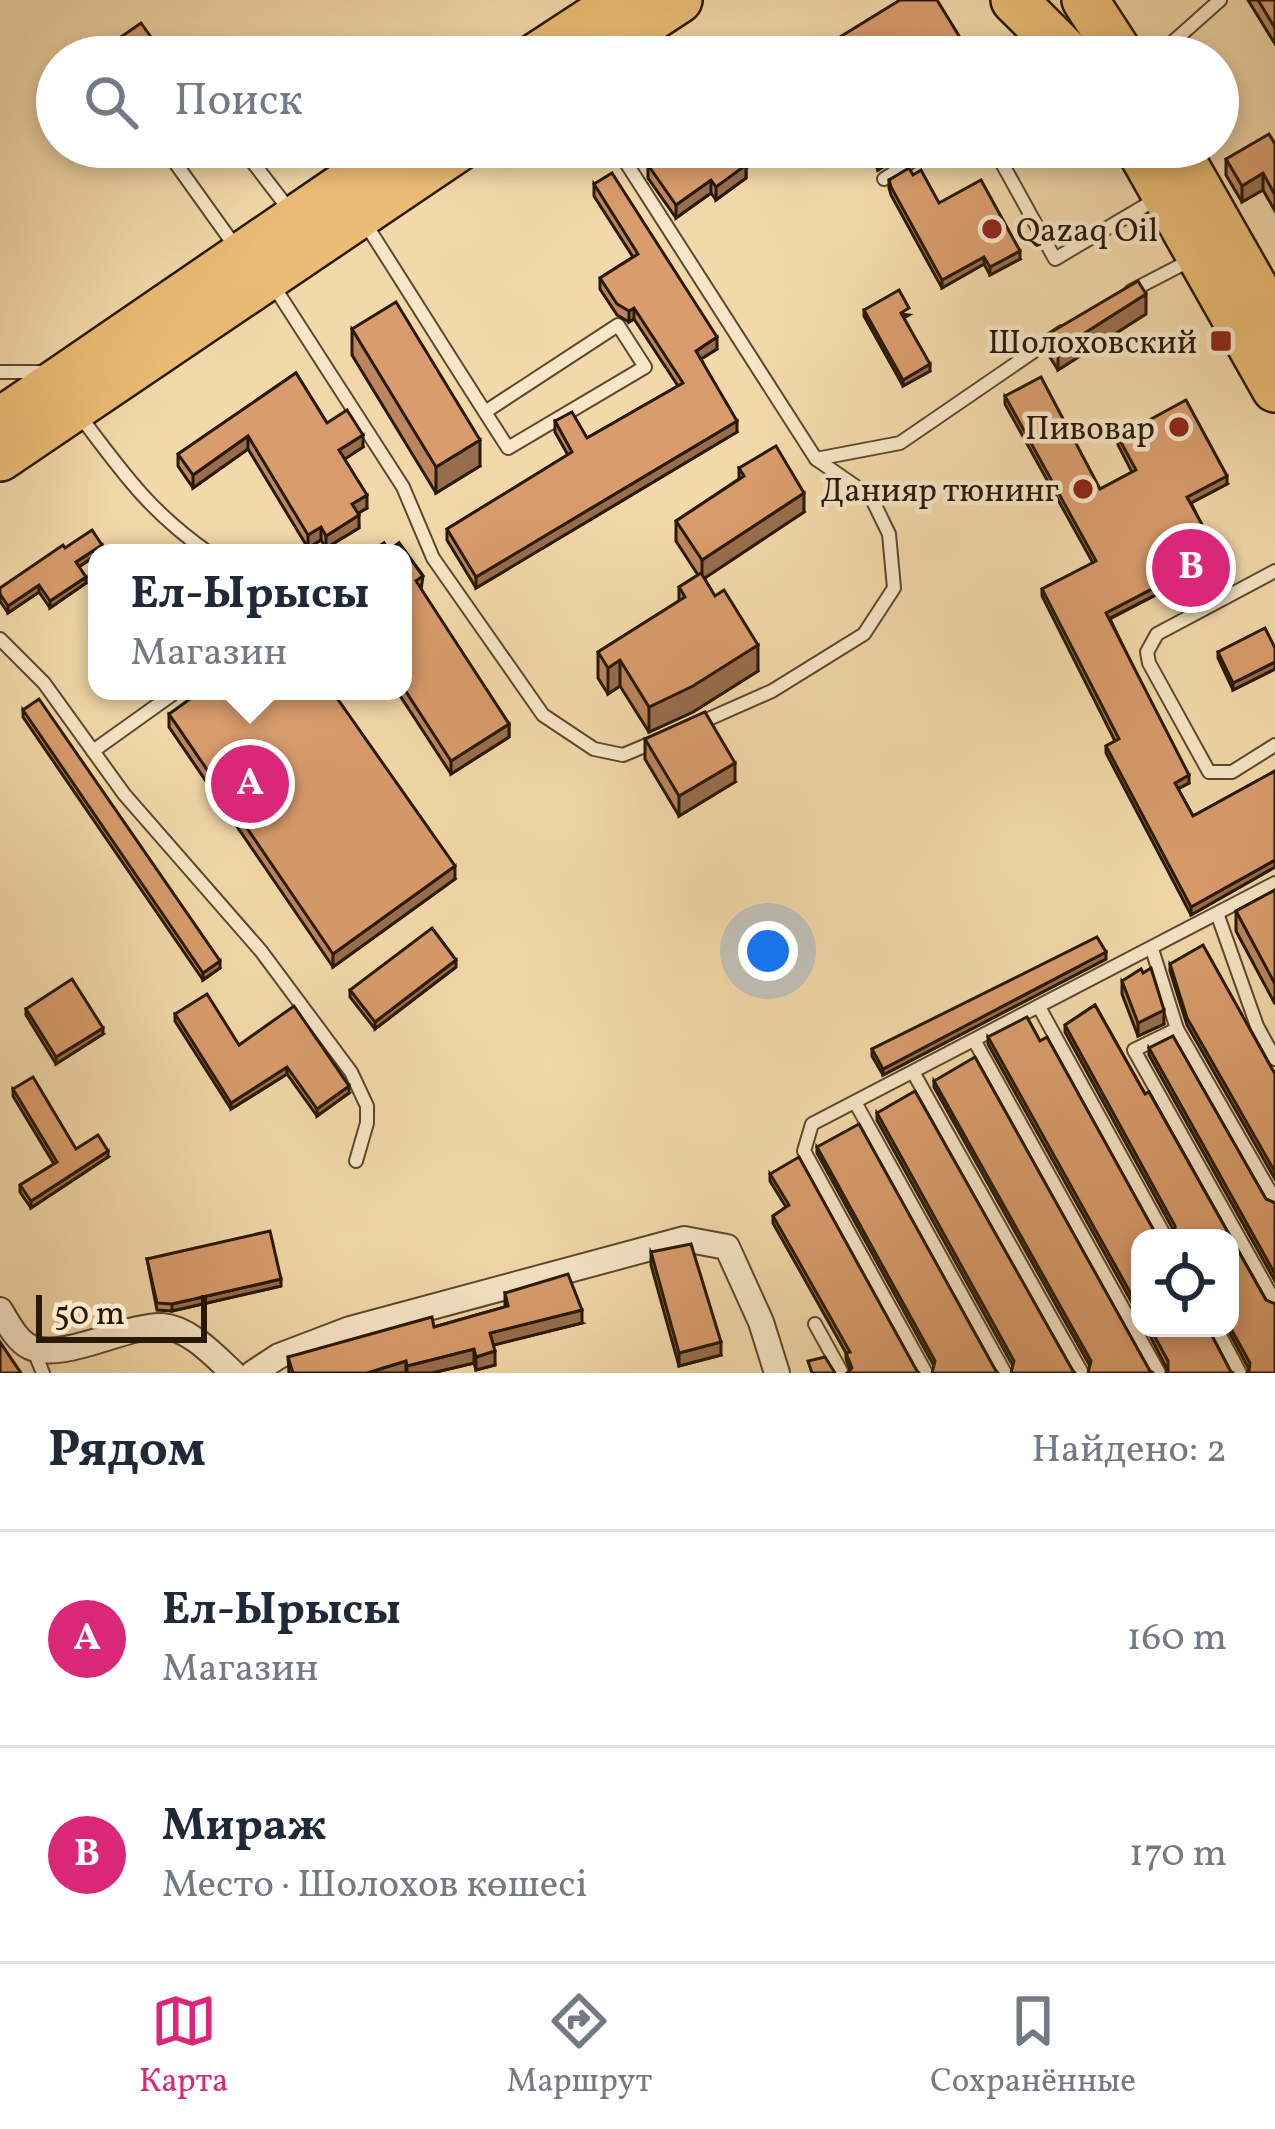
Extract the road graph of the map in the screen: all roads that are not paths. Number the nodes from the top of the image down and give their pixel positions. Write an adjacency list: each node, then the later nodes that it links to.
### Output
1 (622, 0): 8 (highway)
2 (679, 0): 9 (highway)
3 (1014, 0): 10 (highway)
4 (1046, 0): 11 (highway)
5 (1085, 0): 12 (highway)
6 (1112, 0): 13 (highway)
7 (1220, 0): 14 (lane)
8 (567, 36)
9 (624, 36)
10 (1050, 36)
11 (1070, 36)
12 (1111, 36)
13 (1121, 36)
14 (1180, 36)
15 (180, 168): 29 (lane)
16 (257, 168): 27 (lane)
17 (369, 168): 27 (highway)
18 (430, 168): 26 (highway)
19 (629, 168): 39 (lane)
20 (901, 168): 24 (lane)
21 (1005, 168): 25 (lane)
22 (1150, 168): 25 (highway)
23 (1187, 168): 30 (highway)
24 (884, 179)
25 (1165, 194): 28 (highway)
26 (360, 216): 29 (highway); 36 (lane)
27 (295, 218): 29 (highway)
28 (1199, 256): 30 (highway); 31 (lane)
29 (255, 267): 35 (highway); 47 (lane)
30 (1258, 297): 34 (highway)
31 (1114, 300)
32 (1077, 321): 39 (lane)
33 (0, 372): 35 (lane)
34 (1270, 381)
35 (73, 390): 37 (highway); 38 (highway); 40 (lane)
36 (485, 412): 36 (lane)
37 (0, 421)
38 (0, 458)
39 (816, 459): 46 (lane)
40 (196, 544)
41 (1275, 571): 42 (lane)
42 (1254, 583): 43 (lane); 48 (lane)
43 (1275, 587)
44 (0, 639): 49 (lane)
45 (165, 700): 49 (lane)
46 (687, 728)
47 (666, 737)
48 (1275, 745)
49 (93, 752): 59 (lane)
50 (1275, 884): 51 (lane)
51 (1218, 916): 52 (lane); 56 (lane)
52 (1152, 949): 53 (lane); 54 (lane)
53 (1039, 1007): 55 (lane); 61 (lane)
54 (1177, 1029): 60 (lane); 62 (lane)
55 (974, 1040): 57 (lane); 75 (lane)
56 (1275, 1058)
57 (914, 1072): 58 (lane); 74 (lane)
58 (855, 1102): 72 (lane); 73 (lane)
59 (356, 1161)
60 (1275, 1200)
61 (1161, 1229)
62 (1275, 1302)
63 (0, 1310): 66 (street)
64 (815, 1324): 71 (lane)
65 (1221, 1337): 76 (lane)
66 (32, 1348): 67 (lane); 68 (street)
67 (43, 1373)
68 (232, 1373)
69 (254, 1373): 70 (street)
70 (777, 1373)
71 (842, 1373)
72 (926, 1373)
73 (1005, 1373)
74 (1082, 1373)
75 (1159, 1373)
76 (1240, 1373)

